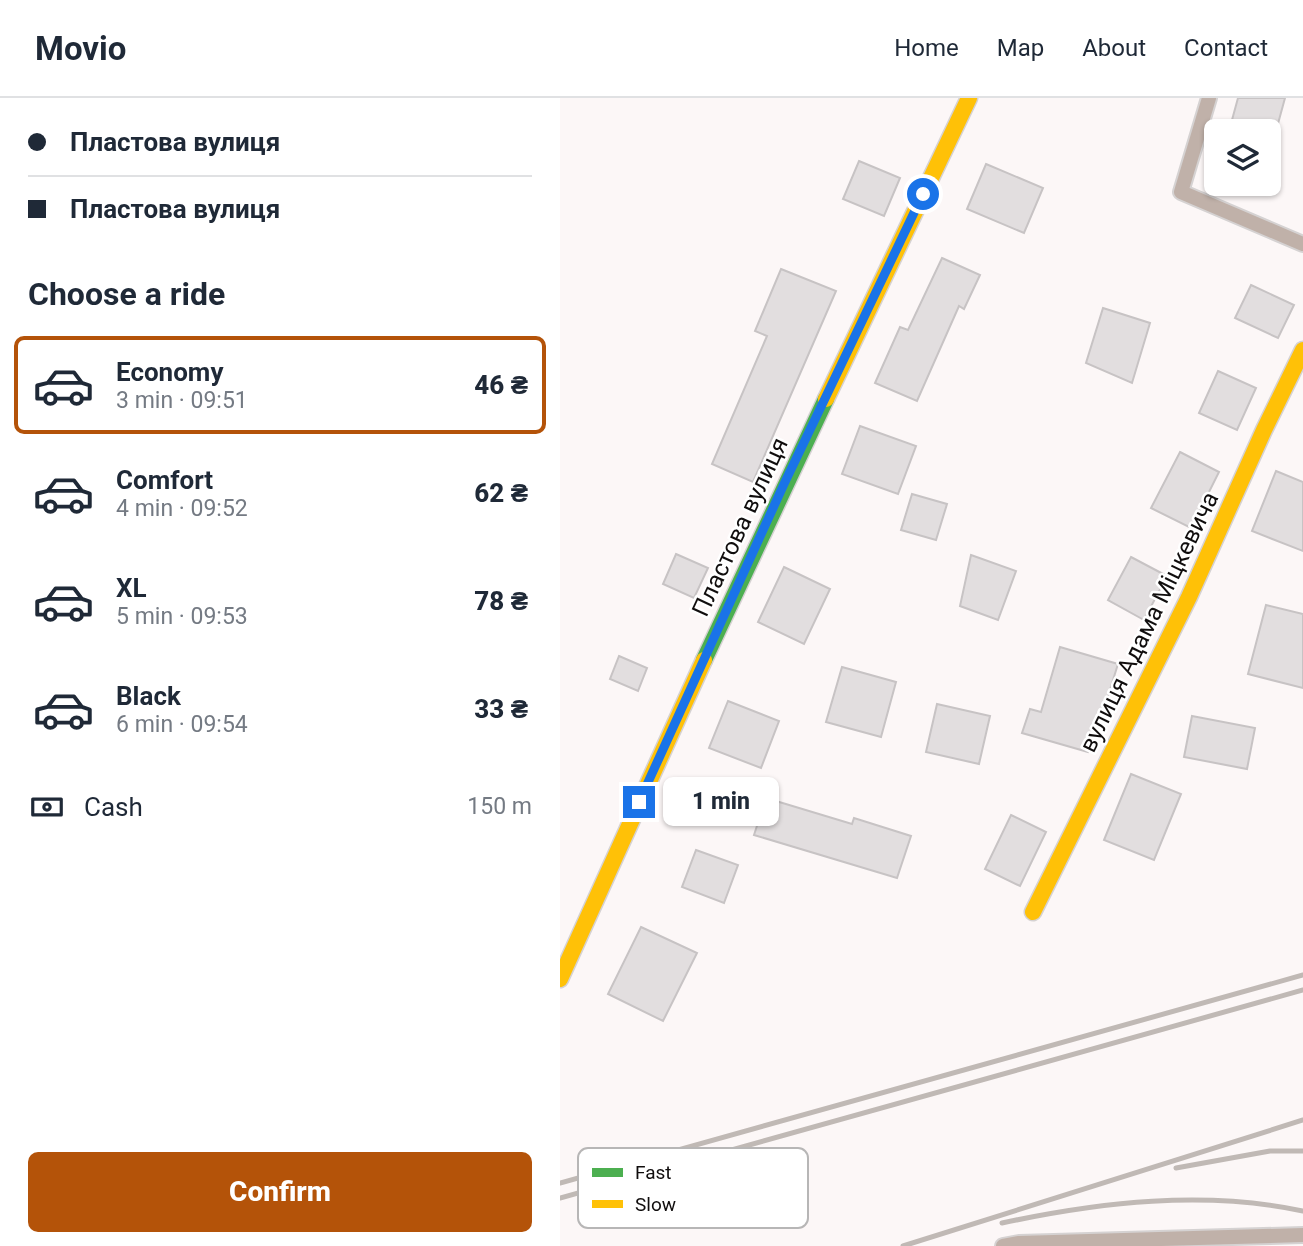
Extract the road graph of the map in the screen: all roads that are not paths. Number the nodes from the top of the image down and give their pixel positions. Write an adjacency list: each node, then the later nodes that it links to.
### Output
1 (969, 98): 6 (street, Пластова вулиця)
2 (1209, 98): 3 (lane)
3 (1303, 244)
4 (1303, 350): 5 (street, вулиця Адама Міцкевича)
5 (1032, 912)
6 (560, 979)
7 (1303, 1236): 8 (lane)
8 (1003, 1246)

